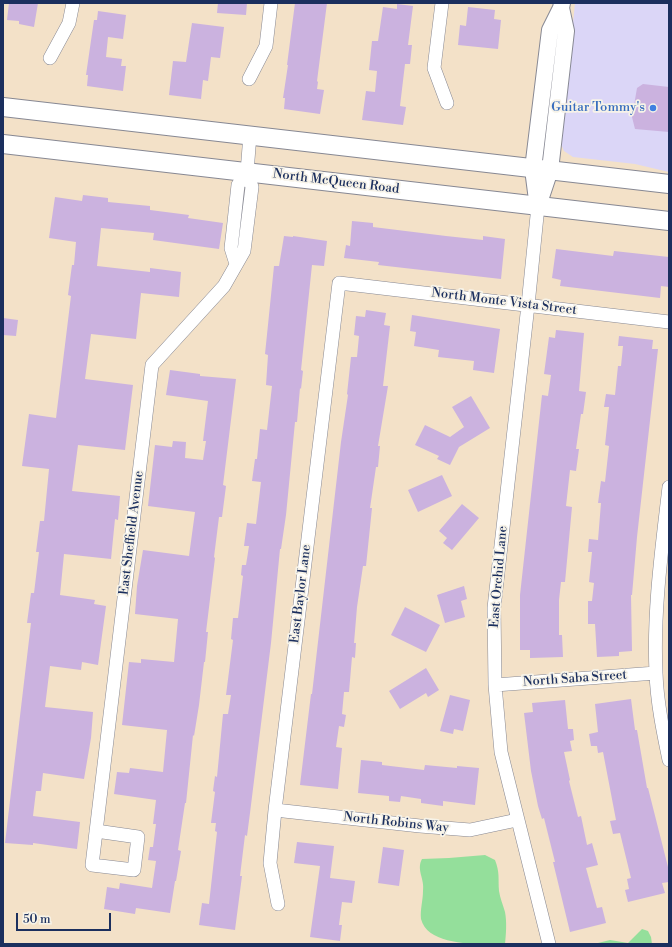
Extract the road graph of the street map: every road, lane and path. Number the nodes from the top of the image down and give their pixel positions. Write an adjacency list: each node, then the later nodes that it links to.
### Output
1 (73, 3): 5 (street)
2 (271, 3): 6 (street)
3 (442, 3): 7 (street)
4 (562, 6): 11 (street, East Orchid Lane)
5 (50, 58)
6 (249, 79)
7 (447, 103)
8 (3, 107): 9 (main road)
9 (250, 135): 11 (main road); 12 (street, East Sheffield Avenue)
10 (3, 144): 12 (main road, North McQueen Road)
11 (542, 170): 13 (main road); 14 (street, East Orchid Lane)
12 (247, 172): 14 (main road, North McQueen Road); 27 (street, East Sheffield Avenue)
13 (669, 184)
14 (538, 206): 16 (main road, North McQueen Road); 19 (street, East Orchid Lane)
15 (669, 210): 16 (main road)
16 (637, 217): 17 (main road, North McQueen Road)
17 (669, 221)
18 (339, 283): 19 (street, North Monte Vista Street); 25 (street, East Baylor Lane)
19 (528, 305): 20 (street, North Monte Vista Street); 23 (street, East Orchid Lane)
20 (669, 322)
21 (669, 487): 22 (street)
22 (656, 672): 23 (street, North Saba Street); 24 (street)
23 (495, 685): 26 (street, East Orchid Lane)
24 (669, 760)
25 (275, 810): 26 (street, North Robins Way); 28 (street, East Baylor Lane)
26 (517, 820): 29 (street, East Orchid Lane)
27 (96, 831)
28 (278, 904)
29 (549, 944)

